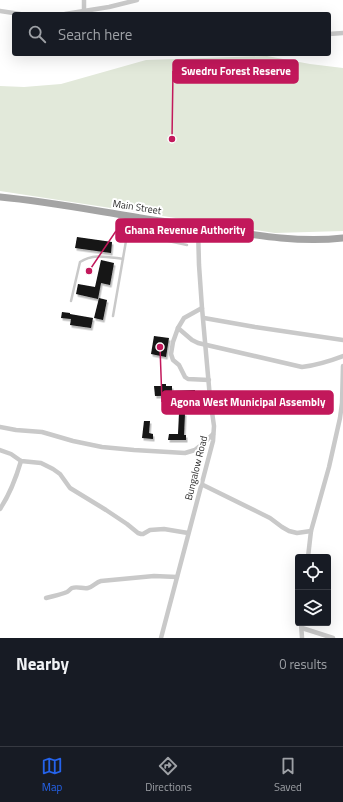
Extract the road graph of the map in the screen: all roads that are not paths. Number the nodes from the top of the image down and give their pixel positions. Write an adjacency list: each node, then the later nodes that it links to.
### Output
1 (84, 0): 4 (street)
2 (137, 0): 4 (street)
3 (0, 11): 6 (street)
4 (84, 11): 5 (street)
5 (78, 12)
6 (12, 13)
7 (343, 33): 8 (street)
8 (331, 34)
9 (0, 197): 10 (main road, Main Street)
10 (130, 218): 11 (main road, Main Street); 13 (lane); 14 (lane)
11 (198, 226): 12 (main road, Main Street); 16 (street, Bungalow Road)
12 (343, 238)
13 (187, 245)
14 (123, 259): 15 (lane); 17 (lane)
15 (71, 301)
16 (202, 308): 18 (street, Bungalow Road); 19 (street)
17 (113, 316)
18 (204, 318): 20 (street); 21 (street, Bungalow Road)
19 (178, 328): 21 (street); 24 (street)
20 (343, 340)
21 (206, 345): 22 (street); 24 (street, Bungalow Road)
22 (343, 356)
23 (343, 366): 31 (street)
24 (209, 380): 26 (street, Bungalow Road)
25 (0, 428): 26 (street)
26 (214, 433): 29 (street, Bungalow Road)
27 (0, 450): 28 (street)
28 (21, 461): 30 (street); 32 (street)
29 (201, 484): 31 (street); 32 (street, Bungalow Road)
30 (0, 509)
31 (312, 531): 33 (street)
32 (188, 534): 34 (street, Bungalow Road)
33 (308, 554)
34 (177, 577): 35 (street); 37 (street, Bungalow Road)
35 (46, 598)
36 (302, 626): 38 (street); 39 (street)
37 (161, 638)
38 (302, 638)
39 (333, 638)

